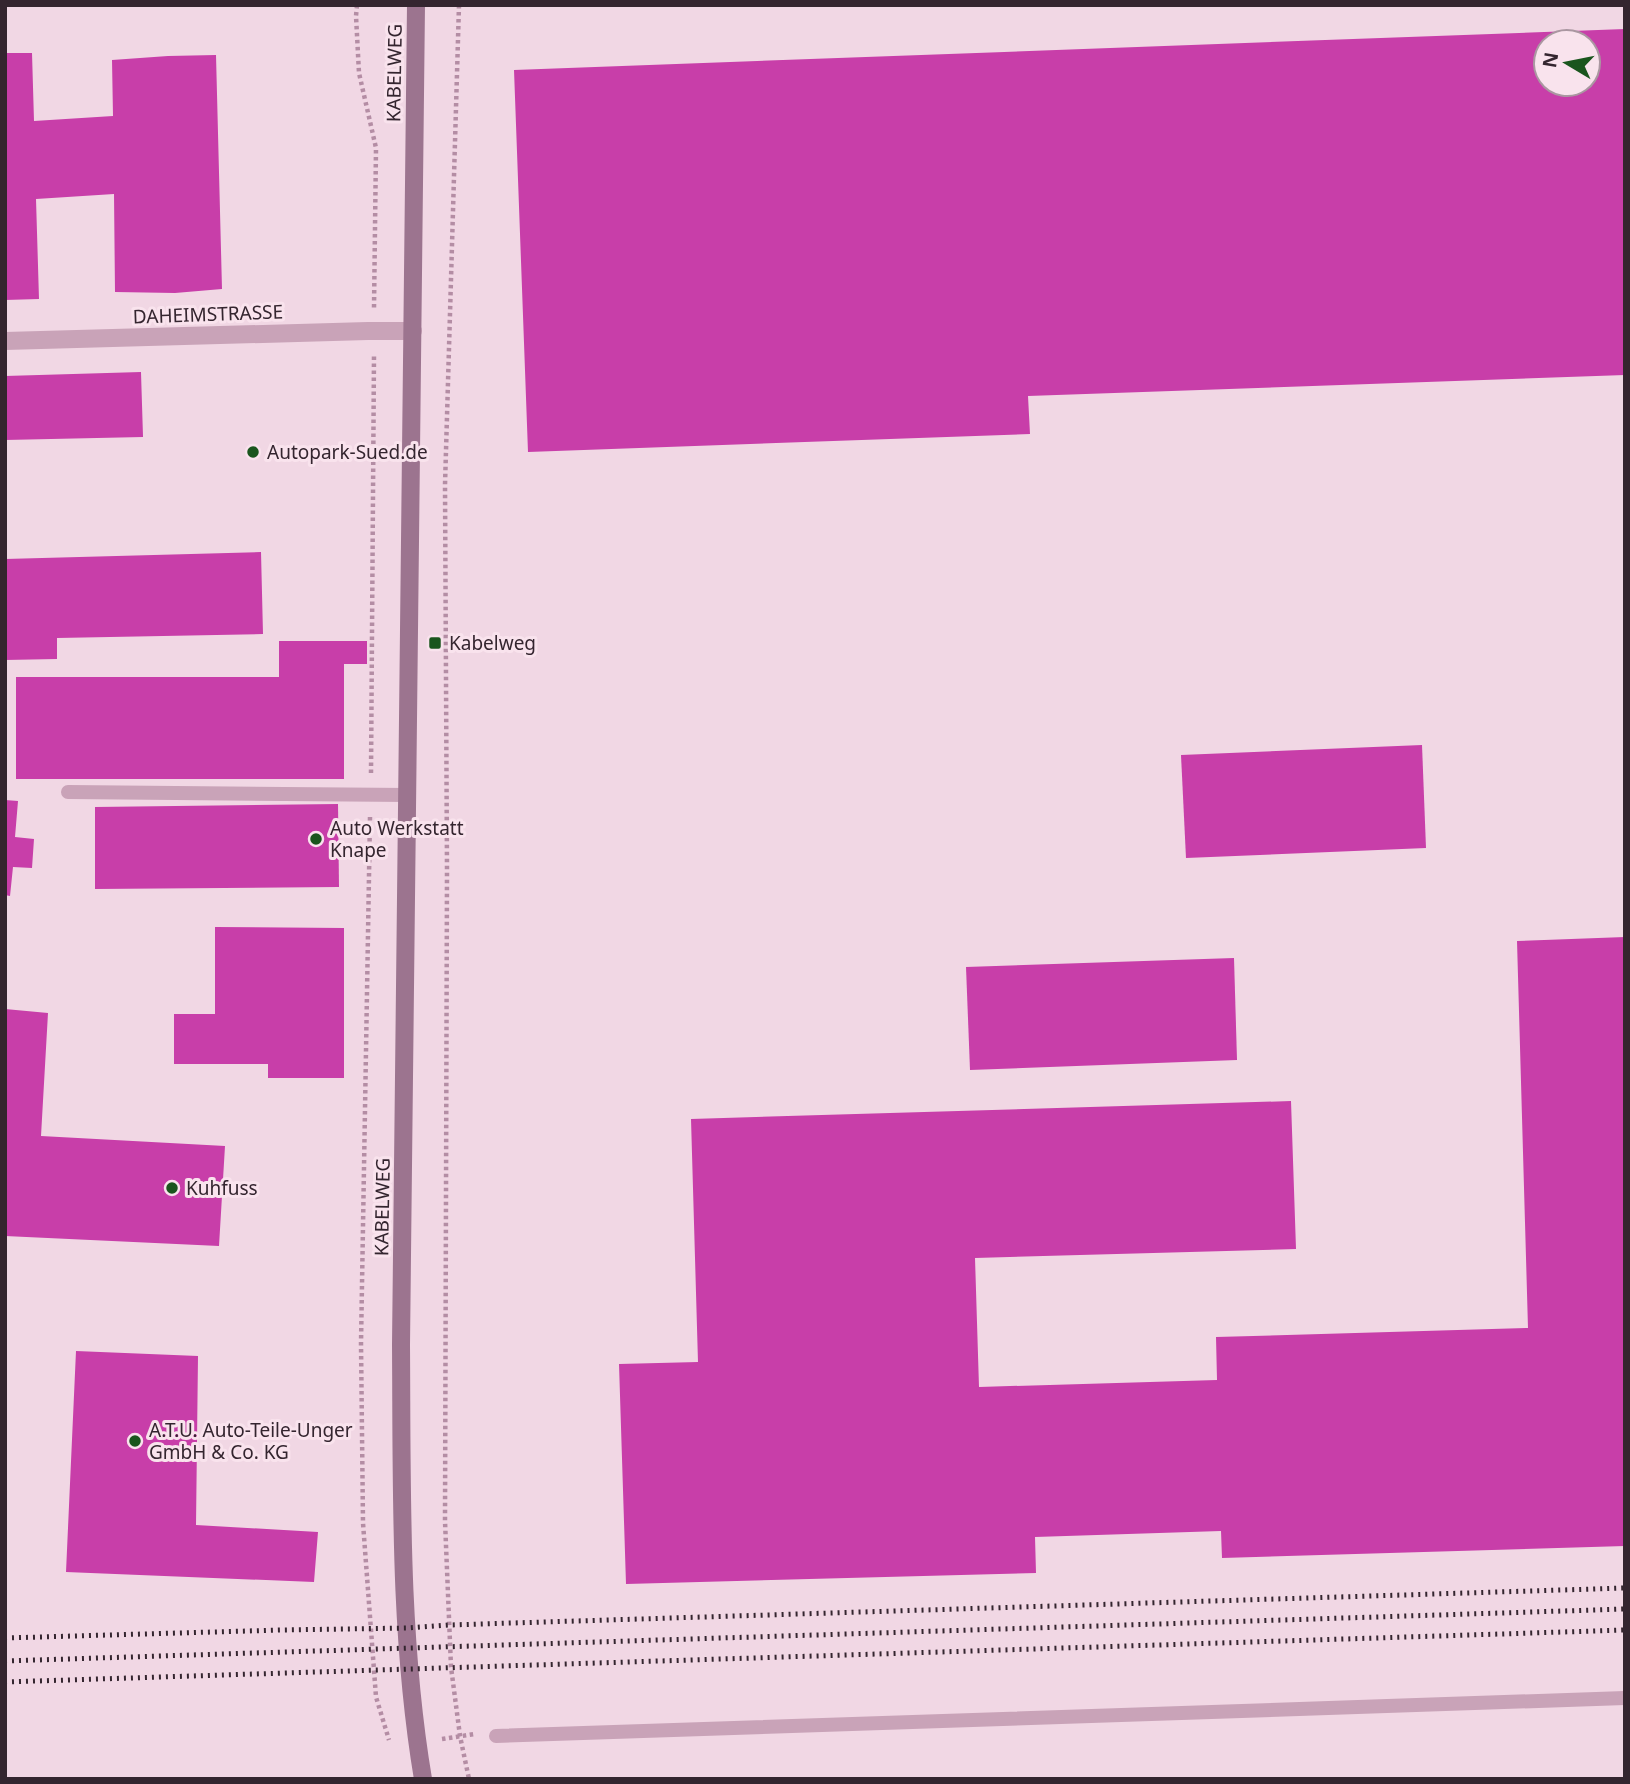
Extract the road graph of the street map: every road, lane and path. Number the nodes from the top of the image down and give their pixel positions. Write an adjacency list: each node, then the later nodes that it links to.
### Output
1 (357, 5): 4 (path)
2 (416, 5): 5 (street, KABELWEG)
3 (459, 5): 14 (path)
4 (374, 331): 5 (street, DAHEIMSTRASSE); 6 (street, DAHEIMSTRASSE); 8 (path)
5 (413, 331): 9 (street, KABELWEG)
6 (5, 341)
7 (68, 792): 8 (lane)
8 (370, 795): 9 (lane); 12 (path)
9 (408, 795): 13 (street, KABELWEG)
10 (1625, 1698): 11 (lane)
11 (496, 1736)
12 (390, 1742)
13 (423, 1779)
14 (468, 1779)

